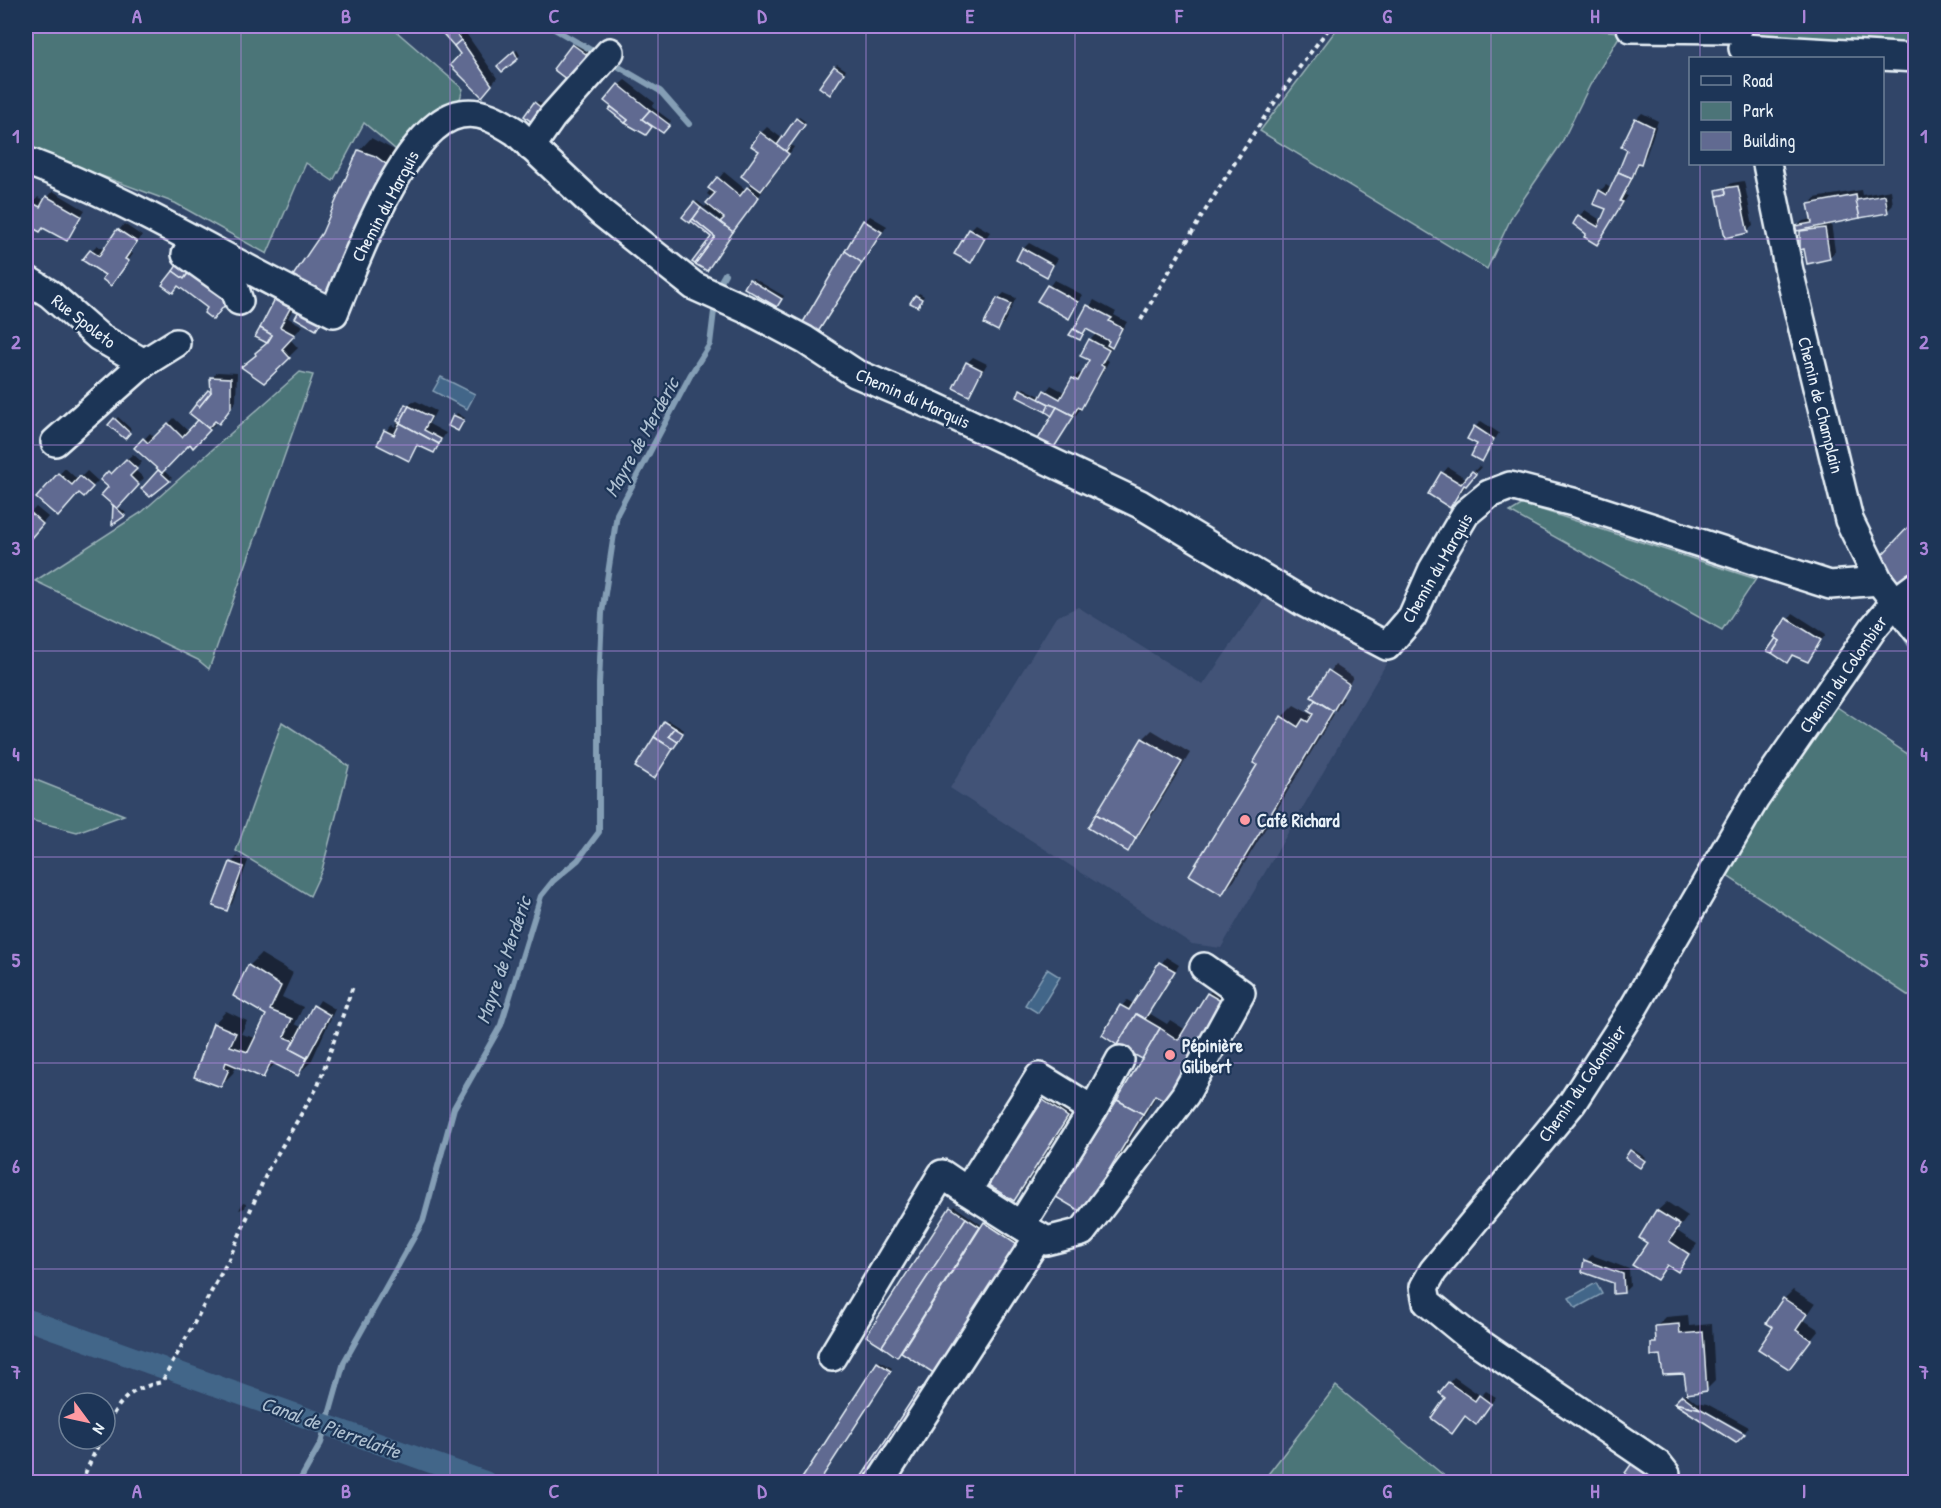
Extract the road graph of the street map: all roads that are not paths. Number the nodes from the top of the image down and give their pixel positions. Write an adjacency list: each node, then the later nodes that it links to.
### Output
1 (1631, 28): 2 (street)
2 (1741, 40): 4 (street)
3 (610, 52): 5 (street)
4 (1916, 58)
5 (531, 147): 6 (street, Chemin du Marquis); 14 (street, Chemin du Marquis)
6 (26, 160)
7 (1767, 165): 14 (street, Chemin de Champlain)
8 (186, 254): 10 (street)
9 (26, 279): 12 (street, Rue Spoleto)
10 (239, 301)
11 (176, 343): 12 (street)
12 (144, 363): 13 (street)
13 (55, 442)
14 (1897, 589): 15 (street, Chemin de Champlain); 23 (street, Chemin du Colombier)
15 (1916, 629)
16 (1204, 967): 20 (street)
17 (1120, 1060): 18 (street)
18 (1093, 1110): 19 (street); 20 (street)
19 (967, 1191): 20 (street); 21 (street)
20 (1030, 1231): 22 (street)
21 (832, 1357)
22 (880, 1482)
23 (1666, 1482)

